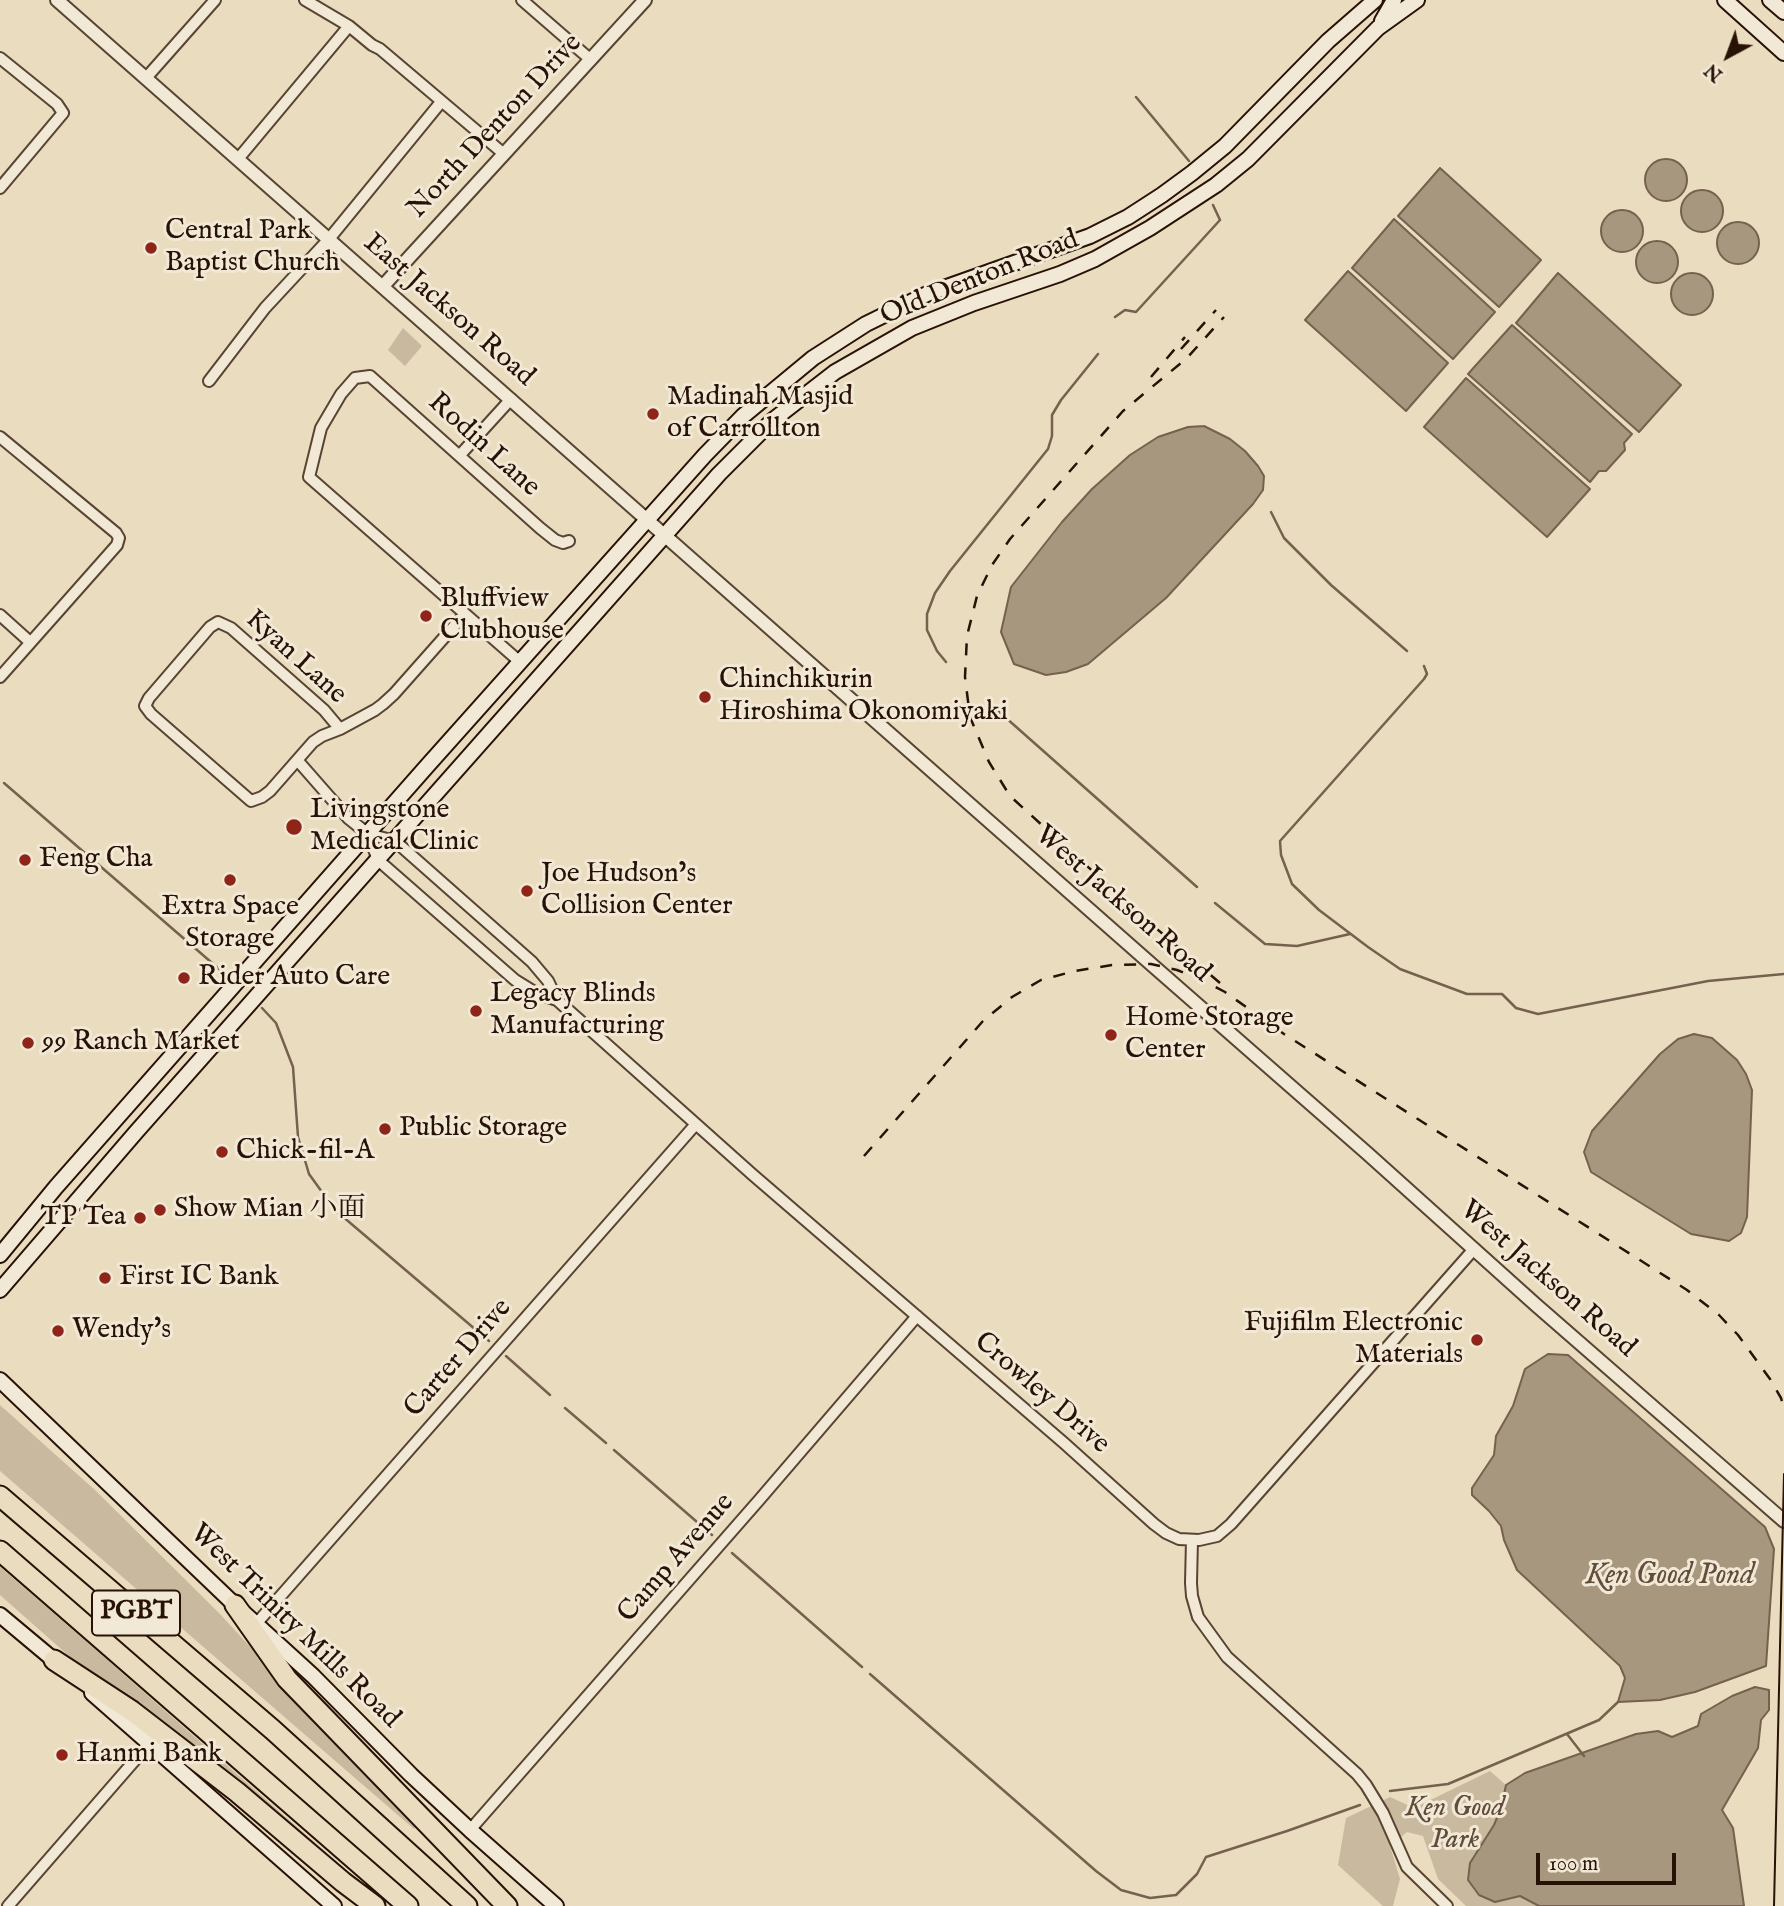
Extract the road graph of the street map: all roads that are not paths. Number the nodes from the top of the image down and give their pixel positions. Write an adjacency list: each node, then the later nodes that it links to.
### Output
1 (57, 0): 17 (street, East Jackson Road)
2 (215, 0): 17 (street)
3 (305, 0): 12 (street)
4 (522, 0): 16 (street)
5 (645, 0): 16 (street, North Denton Drive)
6 (1376, 0): 23 (main road, Old Denton Road)
7 (1394, 0): 13 (main road)
8 (1417, 0): 13 (main road, Old Denton Road)
9 (1725, 0): 14 (main road)
10 (1770, 0): 11 (main road)
11 (1784, 12)
12 (349, 26): 18 (street); 20 (street)
13 (1378, 28): 24 (main road, Old Denton Road)
14 (1784, 53)
15 (0, 58): 21 (street)
16 (591, 60): 19 (street, North Denton Drive)
17 (146, 78): 20 (street, East Jackson Road)
18 (442, 102): 19 (street); 22 (street)
19 (503, 154): 25 (street, North Denton Drive)
20 (238, 159): 22 (street, East Jackson Road)
21 (0, 188)
22 (329, 239): 25 (street, East Jackson Road); 26 (street)
23 (1052, 251): 24 (main road); 30 (main road, Old Denton Road)
24 (1060, 274): 31 (main road, Old Denton Road)
25 (383, 286): 27 (street, East Jackson Road)
26 (209, 381)
27 (511, 399): 29 (street); 30 (street, East Jackson Road)
28 (0, 437): 35 (street)
29 (460, 455): 32 (street, Rodin Lane); 34 (street, Rodin Lane)
30 (648, 520): 31 (street, West Jackson Road); 36 (main road, Old Denton Road)
31 (666, 535): 41 (main road, Old Denton Road); 49 (street, West Jackson Road)
32 (569, 541)
33 (0, 615): 35 (street)
34 (464, 615): 36 (street); 38 (street)
35 (30, 642): 37 (street)
36 (520, 662): 40 (main road, Old Denton Road)
37 (0, 677)
38 (340, 729): 39 (street); 39 (street, Kyan Lane)
39 (298, 761): 40 (street)
40 (368, 834): 41 (street, Crowley Drive); 42 (street, Crowley Drive); 44 (main road, Old Denton Road)
41 (395, 841): 42 (main road, Old Denton Road); 43 (street, Crowley Drive)
42 (378, 860): 43 (street, Crowley Drive); 45 (main road, Old Denton Road)
43 (557, 1000): 46 (street, Crowley Drive)
44 (159, 1070): 45 (main road); 47 (main road, Old Denton Road)
45 (178, 1086): 48 (main road, Old Denton Road)
46 (696, 1124): 52 (street, Crowley Drive); 60 (street, Carter Drive)
47 (56, 1187): 48 (main road); 50 (main road, Old Denton Road)
48 (75, 1203): 51 (main road, Old Denton Road)
49 (1474, 1250): 55 (street, West Jackson Road); 56 (street)
50 (0, 1255)
51 (0, 1290)
52 (917, 1316): 56 (street, Crowley Drive); 63 (street, Camp Avenue)
53 (0, 1380): 58 (main road, West Trinity Mills Road)
54 (0, 1496): 68 (highway, PGBT)
55 (1784, 1521)
56 (1192, 1540): 71 (street)
57 (0, 1552): 67 (highway, PGBT)
58 (235, 1605): 60 (main road, West Trinity Mills Road); 69 (highway)
59 (0, 1615): 61 (main road)
60 (256, 1624): 63 (main road, West Trinity Mills Road)
61 (54, 1660): 62 (main road); 66 (highway)
62 (149, 1744): 64 (street); 65 (main road)
63 (470, 1830): 70 (main road, West Trinity Mills Road)
64 (8, 1906)
65 (334, 1906)
66 (375, 1906)
67 (408, 1906)
68 (467, 1906)
69 (507, 1906)
70 (556, 1906)
71 (1447, 1906)

